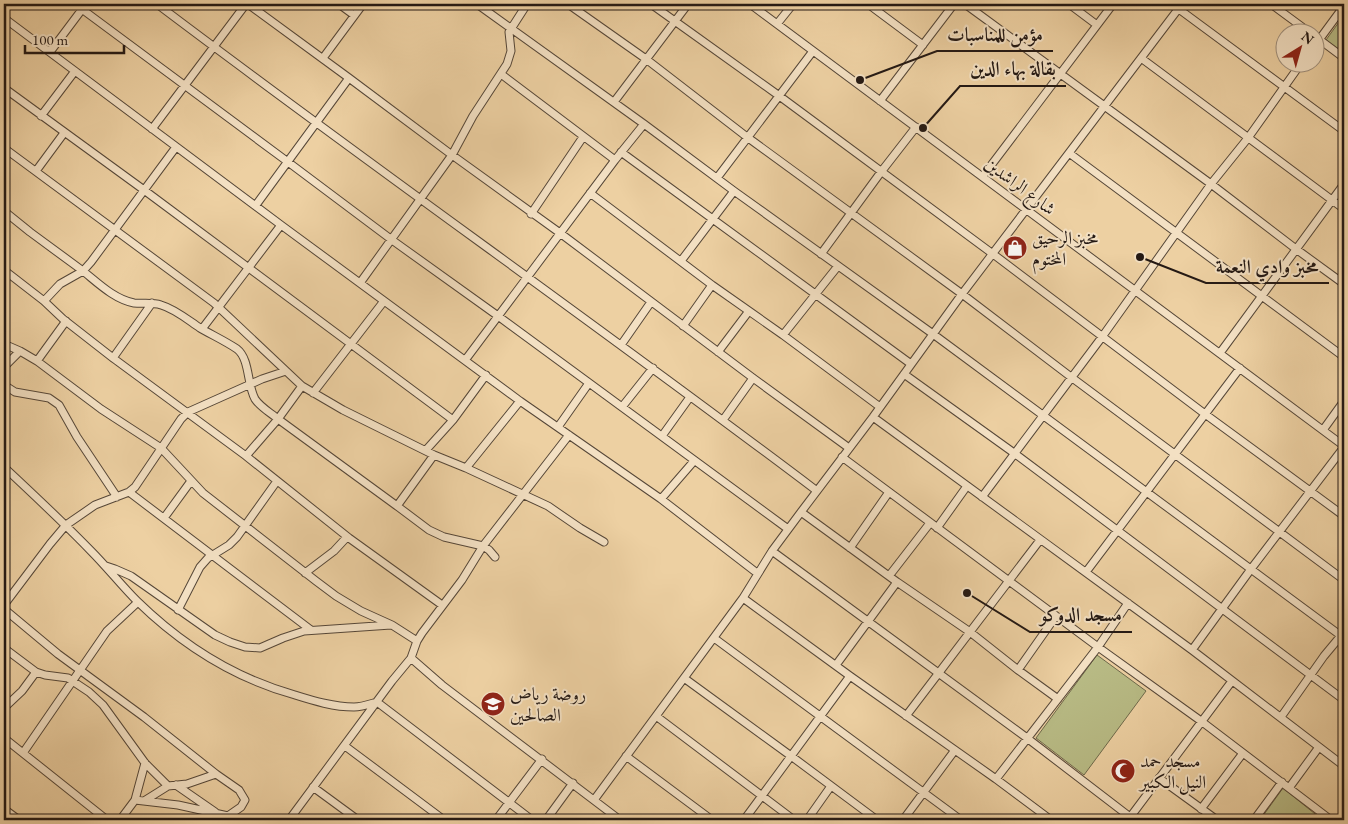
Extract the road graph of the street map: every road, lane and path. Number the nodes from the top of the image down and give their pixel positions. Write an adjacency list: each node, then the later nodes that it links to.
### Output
1 (75, 4): 20 (street)
2 (157, 4): 31 (street)
3 (247, 4): 31 (street); 35 (street)
4 (339, 4): 22 (street)
5 (363, 4): 22 (street)
6 (477, 4): 28 (street)
7 (527, 4): 28 (street)
8 (568, 4): 38 (street)
9 (651, 4): 24 (street)
10 (688, 4): 24 (street)
11 (750, 4): 26 (street, شارع الراشدين)
12 (793, 4): 26 (street)
13 (868, 4): 30 (street)
14 (954, 4): 30 (street)
15 (965, 4): 41 (street)
16 (1069, 4): 27 (street)
17 (1113, 4): 27 (street)
18 (1272, 4): 25 (street)
19 (1177, 5): 36 (street); 45 (street)
20 (84, 6): 34 (street); 44 (street)
21 (1344, 6): 29 (street)
22 (354, 15): 35 (street)
23 (4, 18): 34 (street)
24 (675, 21): 38 (street); 47 (street)
25 (1296, 22)
26 (777, 24): 33 (street, شارع الراشدين)
27 (1097, 25): 41 (street)
28 (510, 28): 42 (street); 49 (street)
29 (1326, 28)
30 (923, 45): 48 (street)
31 (214, 46): 44 (street); 52 (street)
32 (1326, 46): 37 (street)
33 (813, 51): 47 (street); 48 (street, شارع الراشدين)
34 (50, 52): 39 (street)
35 (323, 58): 43 (street)
36 (1141, 58): 50 (street); 60 (street)
37 (1344, 58)
38 (646, 59): 49 (street); 59 (street)
39 (75, 71): 51 (street); 55 (street)
40 (1295, 72): 45 (street)
41 (1060, 73): 50 (street); 70 (street)
42 (501, 74): 58 (street); 65 (street)
43 (349, 78): 52 (street); 65 (street)
44 (185, 85): 55 (street); 67 (street)
45 (1284, 87): 56 (street); 60 (street)
46 (4, 88): 51 (street)
47 (778, 95): 59 (street); 69 (street)
48 (880, 101): 54 (street, شارع الراشدين)
49 (614, 102): 53 (street)
50 (1104, 106): 64 (street); 72 (street)
51 (41, 116): 57 (street)
52 (316, 122): 67 (street); 77 (street)
53 (644, 124): 63 (street); 71 (street)
54 (916, 128): 69 (street); 70 (street, شارع الراشدين)
55 (152, 129): 61 (street)
56 (1344, 131)
57 (64, 133): 68 (street); 74 (street)
58 (583, 137): 66 (street); 84 (street)
59 (747, 137): 71 (street); 83 (street)
60 (1248, 138): 72 (street); 78 (street)
61 (176, 147): 74 (street); 79 (street)
62 (5, 151): 68 (street)
63 (621, 152): 66 (street); 85 (street)
64 (1068, 153): 81 (street); 88 (street)
65 (452, 155): 77 (street); 84 (street)
66 (615, 160): 76 (street)
67 (288, 162): 79 (street); 90 (street)
68 (36, 171): 87 (street)
69 (881, 172): 83 (street); 93 (street)
70 (983, 176): 81 (street, شارع الراشدين)
71 (717, 178): 75 (street)
72 (1211, 184): 88 (street); 91 (street)
73 (1344, 184): 78 (street)
74 (144, 190): 87 (street); 96 (street)
75 (734, 191): 85 (street); 92 (street)
76 (590, 193): 89 (street); 94 (street)
77 (421, 200): 90 (street); 99 (street)
78 (1333, 200): 80 (street); 91 (street)
79 (256, 205): 86 (street)
80 (1344, 208)
81 (1027, 210): 93 (street); 103 (street, شارع الراشدين)
82 (4, 211): 98 (street)
83 (851, 213): 92 (street); 104 (street)
84 (532, 214): 89 (street)
85 (712, 219): 94 (street); 105 (street)
86 (280, 225): 96 (street); 100 (street)
87 (114, 230): 98 (street); 111 (street)
88 (1175, 233): 103 (street); 106 (street)
89 (560, 234): 99 (street); 109 (street)
90 (392, 240): 100 (street); 113 (street)
91 (1296, 249): 101 (street); 106 (street)
92 (821, 254): 95 (street)
93 (993, 254): 104 (street); 119 (street)
94 (681, 261): 102 (street)
95 (838, 266): 105 (street); 117 (street)
96 (248, 268): 111 (street); 121 (street)
97 (4, 270): 107 (street)
98 (83, 270): 107 (street); 110 (street)
99 (529, 276): 113 (street); 122 (street)
100 (360, 283): 108 (street)
101 (1344, 284)
102 (712, 285): 112 (street); 115 (street)
103 (1135, 291): 119 (street); 125 (street, شارع الراشدين)
104 (962, 294): 117 (street); 137 (street)
105 (816, 295): 118 (street); 130 (street)
106 (1262, 296): 125 (street); 126 (street)
107 (44, 301): 114 (street)
108 (384, 301): 121 (street); 129 (street)
109 (651, 302): 115 (street); 122 (street)
110 (152, 303): 116 (street); 127 (street)
111 (218, 307): 116 (street); 134 (street)
112 (750, 311): 118 (street); 124 (street)
113 (498, 316): 129 (street); 139 (street)
114 (66, 321): 127 (street); 128 (street)
115 (683, 326): 124 (street)
116 (202, 329): 141 (street)
117 (933, 334): 130 (street); 151 (street)
118 (783, 335): 148 (street)
119 (1102, 337): 137 (street); 150 (street)
120 (4, 344): 123 (street)
121 (350, 344): 143 (street); 154 (street)
122 (621, 345): 132 (street)
123 (20, 351): 128 (street); 131 (street)
124 (718, 352): 138 (street)
125 (1220, 354): 133 (street, شارع الراشدين)
126 (1344, 357)
127 (113, 358): 149 (street)
128 (37, 360): 161 (street)
129 (466, 360): 136 (street)
130 (911, 364): 135 (street)
131 (4, 367)
132 (653, 368): 144 (street); 147 (street)
133 (1240, 368): 150 (street); 157 (street, شارع الراشدين)
134 (286, 371): 141 (street); 142 (street)
135 (904, 374): 148 (street); 164 (street)
136 (486, 375): 145 (street); 154 (street)
137 (1071, 377): 151 (street); 165 (street)
138 (753, 378): 155 (street); 162 (street)
139 (589, 383): 147 (street); 156 (street)
140 (4, 385): 181 (street)
141 (251, 385): 149 (street); 153 (street)
142 (302, 386): 143 (street); 153 (street)
143 (313, 393): 163 (street)
144 (690, 396): 155 (street); 159 (street)
145 (520, 401): 156 (street); 171 (street)
146 (1344, 401): 157 (street)
147 (622, 407): 159 (street)
148 (880, 407): 152 (street)
149 (188, 412): 161 (street); 167 (street)
150 (1204, 414): 165 (street); 179 (street)
151 (1044, 415): 164 (street); 178 (street)
152 (873, 417): 162 (street); 174 (street)
153 (278, 419): 167 (street); 184 (street)
154 (453, 420): 163 (street)
155 (723, 420): 175 (street)
156 (558, 428): 158 (street)
157 (1324, 430): 160 (street, شارع الراشدين)
158 (568, 434): 180 (street); 183 (street)
159 (662, 436): 169 (street)
160 (1344, 446): 179 (street)
161 (161, 448): 172 (street); 176 (street)
162 (849, 448): 168 (street)
163 (426, 450): 166 (street)
164 (1014, 453): 182 (street); 193 (street)
165 (1175, 454): 178 (street); 194 (street)
166 (434, 455): 171 (street); 184 (street)
167 (246, 456): 173 (street)
168 (842, 456): 175 (street); 177 (street)
169 (694, 461): 183 (street); 192 (street)
170 (4, 467): 189 (street)
171 (466, 468): 180 (street)
172 (191, 481): 187 (street); 190 (street)
173 (277, 481): 190 (street); 195 (street)
174 (967, 486): 182 (street); 191 (street)
175 (817, 491): 185 (street)
176 (129, 492): 181 (street); 187 (street)
177 (889, 492): 188 (street); 199 (street)
178 (1146, 492): 193 (street); 204 (street)
179 (1310, 492): 186 (street); 194 (street)
180 (523, 494): 197 (street); 198 (street)
181 (118, 497): 189 (street)
182 (982, 497): 196 (street)
183 (661, 499): 207 (street)
184 (397, 506): 198 (street)
185 (801, 512): 192 (street); 199 (street)
186 (1344, 516)
187 (164, 518): 201 (street)
188 (930, 522): 191 (street); 208 (street)
189 (66, 525): 203 (street); 215 (street)
190 (246, 526): 201 (street); 206 (street)
191 (937, 528): 209 (street)
192 (788, 529): 200 (street)
193 (1118, 530): 205 (street); 217 (street)
194 (1280, 531): 204 (street); 210 (street)
195 (347, 536): 206 (street); 216 (street)
196 (1040, 540): 205 (street); 209 (street)
197 (604, 542)
198 (483, 546): 202 (street); 216 (street)
199 (850, 548): 208 (street)
200 (772, 551): 207 (street); 221 (street)
201 (212, 555): 219 (street); 223 (street)
202 (495, 557)
203 (106, 566): 213 (street); 219 (street)
204 (1251, 569): 217 (street); 225 (street)
205 (1086, 572): 214 (street)
206 (305, 573): 222 (street)
207 (757, 573): 212 (street)
208 (889, 576): 211 (street)
209 (1009, 580): 220 (street); 224 (street)
210 (1344, 580)
211 (897, 582): 221 (street); 224 (street)
212 (743, 598): 226 (street); 232 (street)
213 (138, 602): 233 (street); 244 (street)
214 (1128, 603): 228 (street); 230 (street)
215 (4, 605)
216 (442, 605): 227 (street)
217 (1222, 608): 230 (street); 237 (street)
218 (4, 609): 233 (street)
219 (178, 610): 223 (street)
220 (1056, 616): 228 (street); 234 (street)
221 (868, 622): 232 (street); 236 (street)
222 (392, 625): 223 (street); 227 (street)
223 (311, 630)
224 (970, 632): 234 (street); 236 (street)
225 (1343, 635): 237 (street)
226 (714, 638): 239 (street); 248 (street)
227 (417, 640): 231 (street)
228 (1098, 647): 242 (street); 250 (street)
229 (4, 648): 235 (street)
230 (1192, 650): 241 (street)
231 (411, 658): 244 (street); 260 (street)
232 (836, 665): 238 (street)
233 (79, 670): 240 (street); 263 (street)
234 (1018, 670): 242 (street)
235 (36, 672): 240 (street); 245 (street)
236 (939, 673): 247 (street); 252 (street)
237 (1312, 675): 243 (street); 249 (street)
238 (850, 676): 247 (street); 248 (street)
239 (684, 678): 246 (street); 259 (street)
240 (72, 680): 256 (street); 261 (street)
241 (1232, 681): 249 (street); 250 (street)
242 (1058, 699): 252 (street)
243 (1344, 700)
244 (377, 702): 253 (street); 277 (street)
245 (4, 708)
246 (656, 716): 258 (street); 273 (street)
247 (906, 716): 255 (street)
248 (821, 717): 259 (street); 272 (street)
249 (1281, 717): 254 (street)
250 (1201, 721): 257 (street); 264 (street)
251 (4, 738): 256 (street)
252 (1027, 738): 265 (street); 282 (street)
253 (344, 746): 270 (street); 288 (street)
254 (1319, 747): 262 (street); 271 (street)
255 (956, 750): 265 (street); 272 (street)
256 (23, 753): 284 (street)
257 (1243, 753): 266 (street); 279 (street)
258 (626, 756): 275 (street); 293 (street)
259 (791, 756): 269 (street); 273 (street)
260 (542, 760): 267 (street); 277 (street)
261 (145, 763): 268 (street); 274 (street)
262 (1344, 766)
263 (216, 774): 268 (street); 280 (street)
264 (1159, 778): 279 (street); 282 (street)
265 (996, 779): 300 (street)
266 (1282, 782): 271 (street); 302 (street)
267 (573, 783): 275 (street); 291 (street)
268 (172, 786): 276 (street); 280 (street)
269 (831, 786): 296 (street); 297 (street)
270 (314, 787): 286 (street); 287 (street)
271 (1289, 788): 283 (street)
272 (923, 793): 298 (street); 299 (street)
273 (761, 796): 294 (street); 295 (street)
274 (135, 800): 276 (street); 285 (street)
275 (594, 800): 292 (street)
276 (144, 801): 280 (street)
277 (509, 803): 289 (street); 290 (street)
278 (4, 809): 281 (street)
279 (1201, 809): 301 (street)
280 (218, 814)
281 (13, 819)
282 (1131, 819)
283 (1327, 819)
284 (107, 820)
285 (120, 820)
286 (289, 820)
287 (358, 820)
288 (444, 820)
289 (496, 820)
290 (532, 820)
291 (546, 820)
292 (620, 820)
293 (712, 820)
294 (744, 820)
295 (794, 820)
296 (807, 820)
297 (877, 820)
298 (903, 820)
299 (961, 820)
300 (1050, 820)
301 (1217, 820)
302 (1254, 820)

